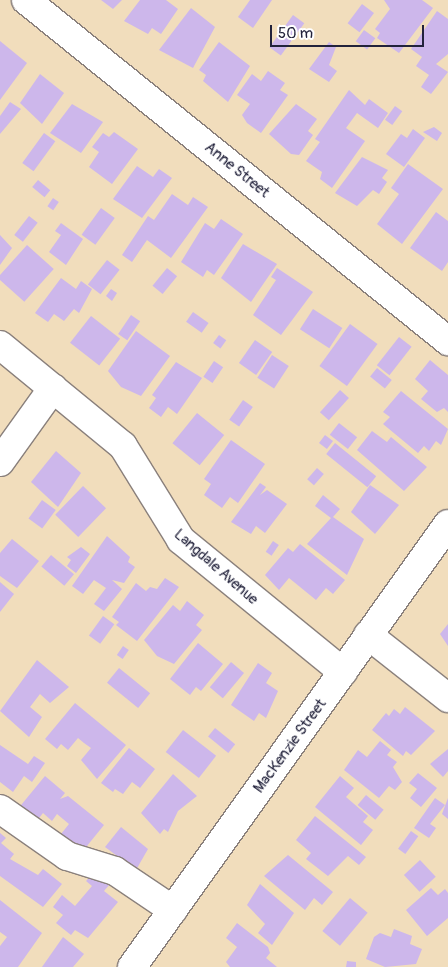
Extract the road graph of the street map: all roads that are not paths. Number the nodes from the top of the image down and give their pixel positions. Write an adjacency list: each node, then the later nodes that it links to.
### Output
1 (26, 0): 2 (street, Anne Street)
2 (448, 341)
3 (0, 344): 4 (street, Langdale Avenue)
4 (53, 388): 5 (street); 8 (street, Langdale Avenue)
5 (0, 462)
6 (448, 524): 7 (street, MacKenzie Street)
7 (368, 635): 8 (street, MacKenzie Street); 9 (street)
8 (343, 672): 11 (street, MacKenzie Street)
9 (448, 698)
10 (0, 809): 11 (street)
11 (173, 910): 12 (street, MacKenzie Street)
12 (132, 967)

